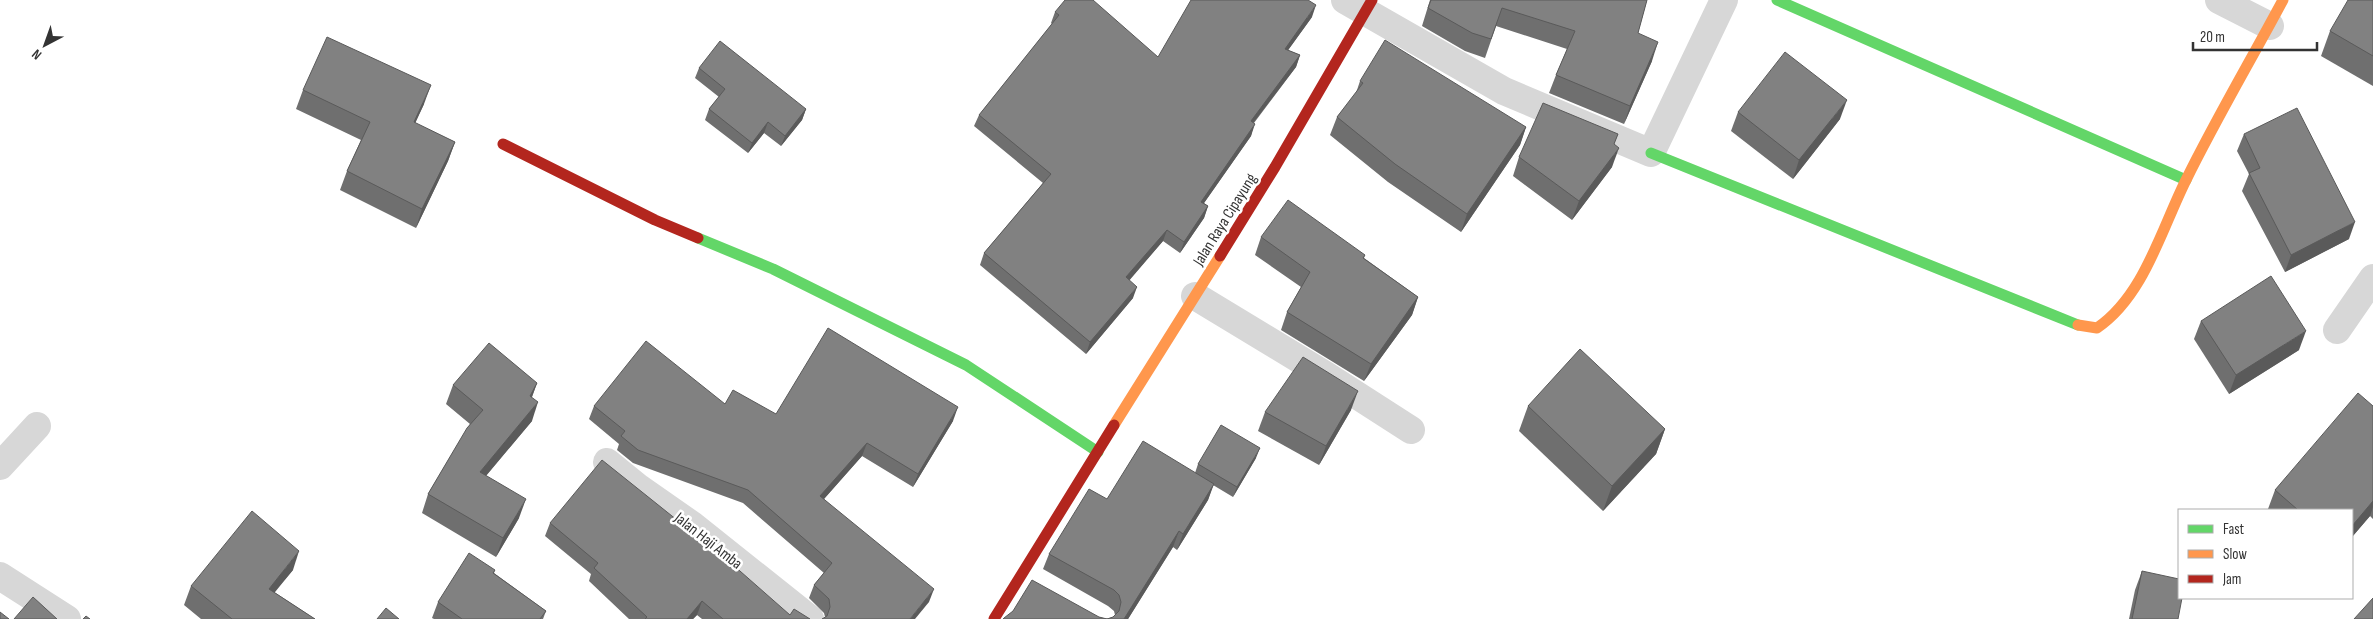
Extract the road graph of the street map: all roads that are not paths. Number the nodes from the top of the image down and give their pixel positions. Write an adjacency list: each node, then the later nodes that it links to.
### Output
1 (1724, 0): 8 (street)
2 (1777, 0): 9 (street)
3 (2219, 0): 6 (street)
4 (2283, 0): 6 (street)
5 (1361, 4): 8 (street); 11 (street, Jalan Raya Cipayung)
6 (2270, 26): 9 (street)
7 (503, 144): 15 (street)
8 (1651, 153): 9 (street)
9 (2186, 180)
10 (2373, 278): 12 (street)
11 (1195, 296): 14 (street); 15 (street, Jalan Raya Cipayung)
12 (2337, 330)
13 (37, 426): 17 (street)
14 (1411, 430)
15 (1098, 452): 21 (street, Jalan Raya Cipayung)
16 (607, 462): 20 (street, Jalan Haji Amba)
17 (0, 466)
18 (0, 576): 19 (street)
19 (67, 619)
20 (810, 619)
21 (994, 619)

